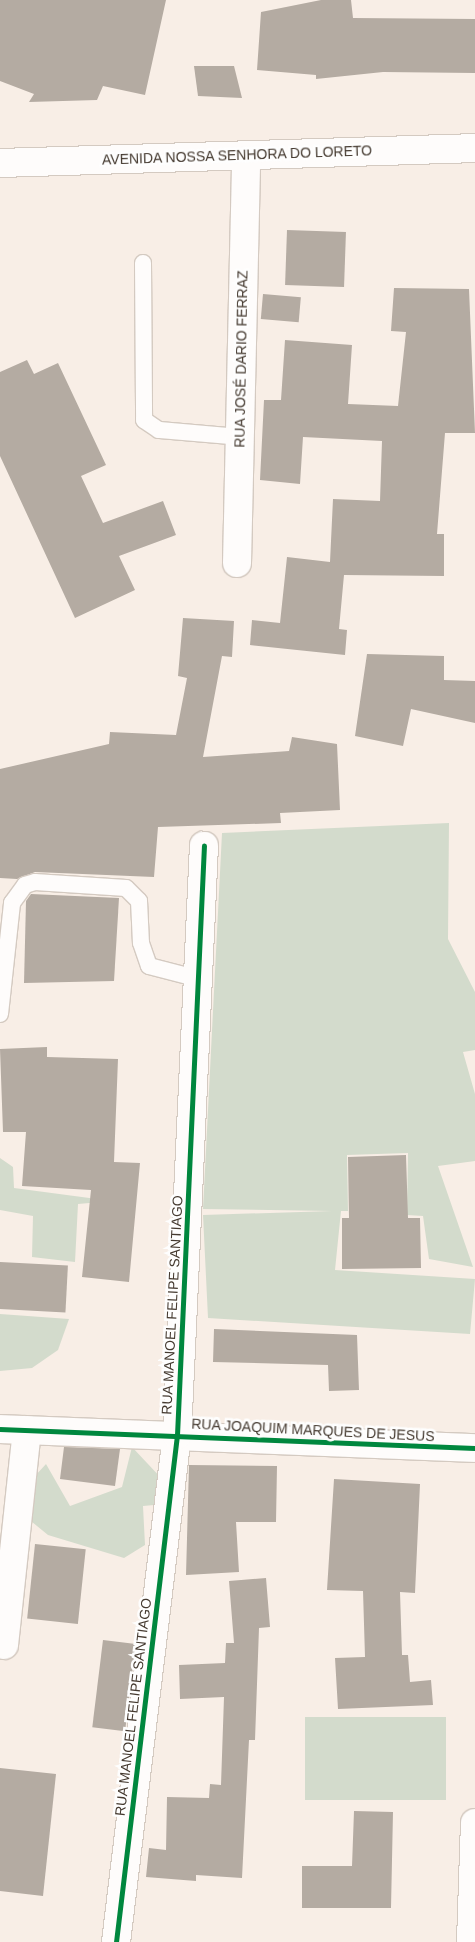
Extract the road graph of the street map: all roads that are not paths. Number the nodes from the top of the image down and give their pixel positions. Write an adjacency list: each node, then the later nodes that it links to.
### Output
1 (475, 148): 2 (street, AVENIDA NOSSA SENHORA DO LORETO)
2 (246, 155): 3 (street, AVENIDA NOSSA SENHORA DO LORETO); 5 (street, RUA JOSÉ DARIO FERRAZ)
3 (0, 163)
4 (143, 263): 5 (lane)
5 (240, 437): 6 (street, RUA JOSÉ DARIO FERRAZ)
6 (237, 563)
7 (204, 846): 8 (street, RUA MANOEL FELIPE SANTIAGO)
8 (199, 979): 9 (lane); 12 (street, RUA MANOEL FELIPE SANTIAGO)
9 (0, 1014)
10 (0, 1429): 11 (street, RUA JOAQUIM MARQUES DE JESUS)
11 (27, 1430): 12 (street, RUA JOAQUIM MARQUES DE JESUS); 14 (street)
12 (178, 1435): 13 (street, RUA JOAQUIM MARQUES DE JESUS); 16 (street, RUA MANOEL FELIPE SANTIAGO)
13 (475, 1448)
14 (4, 1645)
15 (475, 1823): 17 (street)
16 (116, 1942)
17 (471, 1942)

